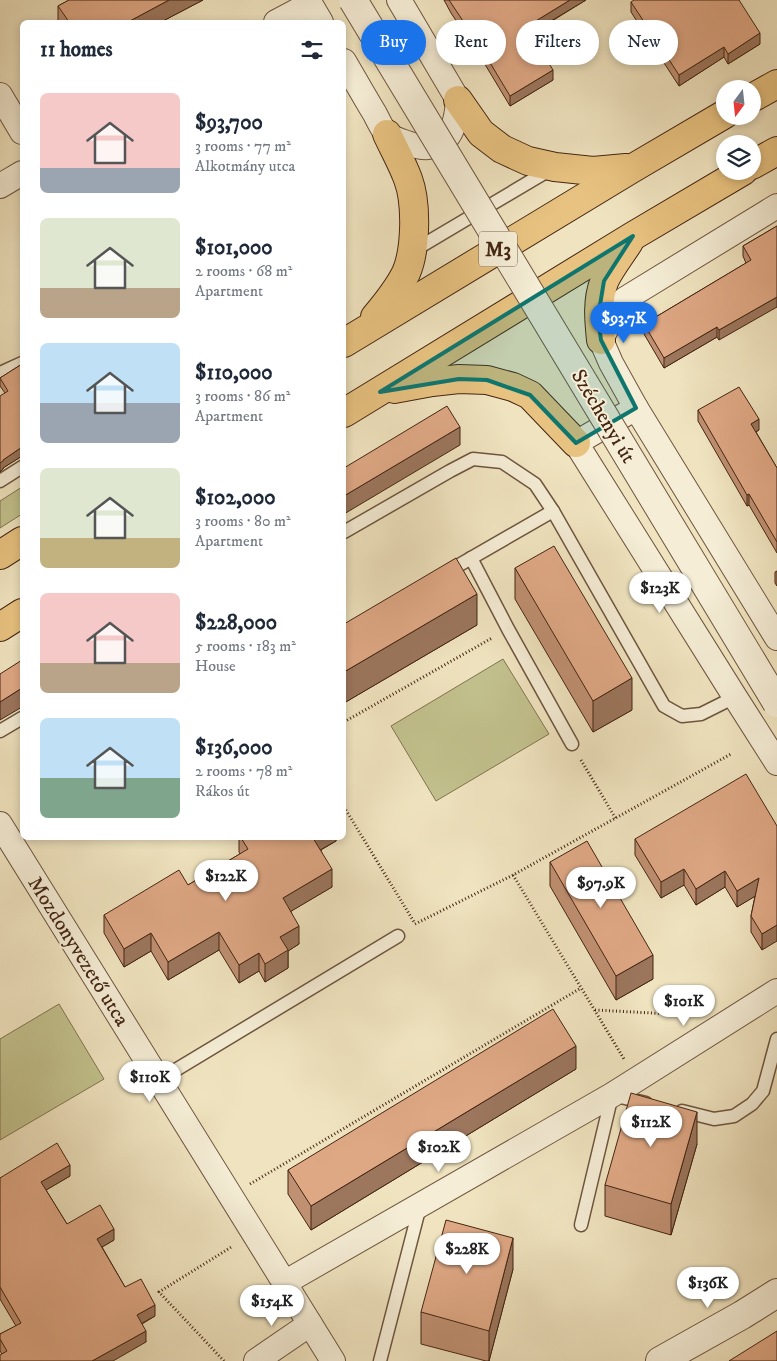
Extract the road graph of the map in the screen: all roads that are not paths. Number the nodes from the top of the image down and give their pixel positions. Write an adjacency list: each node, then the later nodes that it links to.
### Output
1 (353, 0): 43 (street, Széchenyi út, bridge)
2 (399, 0): 9 (street)
3 (313, 9): 4 (street)
4 (282, 20)
5 (346, 64): 12 (street)
6 (777, 84): 7 (main road)
7 (761, 93)
8 (0, 95): 11 (street)
9 (458, 100): 12 (street); 15 (main road)
10 (716, 119): 16 (main road, M3)
11 (20, 129)
12 (387, 134): 22 (main road)
13 (777, 151): 14 (main road)
14 (761, 160)
15 (555, 167): 16 (main road); 22 (lane)
16 (633, 168): 23 (main road, M3)
17 (20, 174): 19 (street)
18 (727, 180): 21 (main road)
19 (0, 186)
20 (777, 206): 24 (street)
21 (633, 236): 24 (main road); 27 (main road)
22 (413, 251): 23 (main road)
23 (354, 337)
24 (601, 340): 28 (street)
25 (20, 364): 26 (lane)
26 (0, 374)
27 (380, 392): 29 (main road); 30 (main road)
28 (636, 408): 30 (street); 41 (street)
29 (346, 413)
30 (576, 443): 42 (street)
31 (20, 468): 32 (lane)
32 (0, 481)
33 (553, 511): 34 (lane); 37 (lane); 42 (lane)
34 (346, 531)
35 (20, 542): 36 (main road)
36 (0, 555)
37 (471, 558): 38 (lane); 46 (lane)
38 (437, 579)
39 (20, 614): 40 (main road)
40 (0, 627)
41 (777, 638)
42 (734, 698): 47 (street)
43 (777, 703)
44 (20, 719): 45 (lane)
45 (0, 731)
46 (572, 744)
47 (777, 763)
48 (0, 824): 52 (street, Mozdonyvezető utca)
49 (398, 936): 52 (lane)
50 (777, 991): 53 (street)
51 (777, 1039): 53 (lane)
52 (159, 1080): 56 (street, Mozdonyvezető utca)
53 (612, 1095): 54 (street); 55 (lane)
54 (420, 1206): 56 (street); 61 (lane)
55 (581, 1226)
56 (284, 1283): 58 (street, Mozdonyvezető utca)
57 (777, 1293): 62 (street)
58 (310, 1324): 59 (street); 60 (street, Mozdonyvezető utca)
59 (256, 1361)
60 (332, 1361)
61 (380, 1361)
62 (660, 1361)

